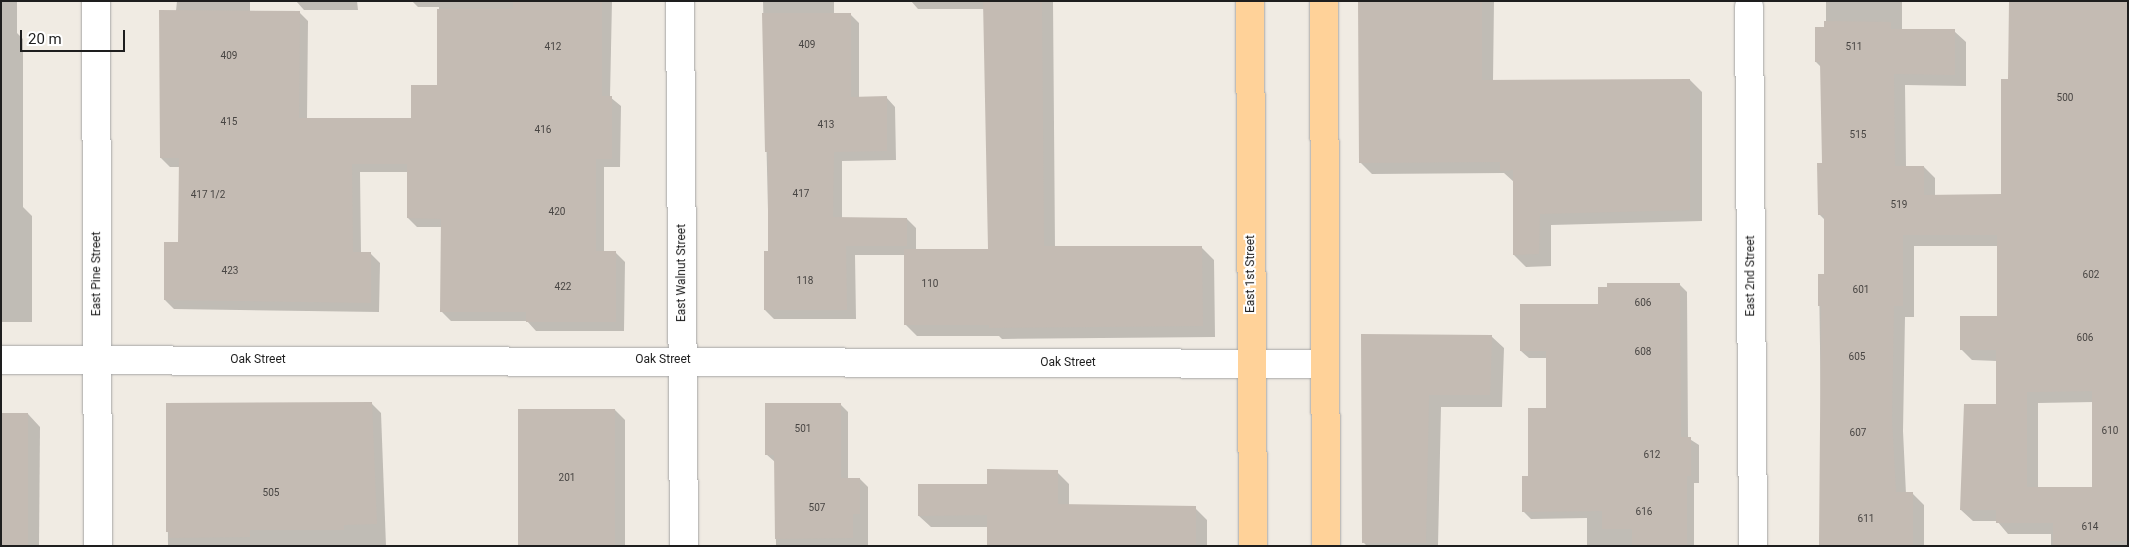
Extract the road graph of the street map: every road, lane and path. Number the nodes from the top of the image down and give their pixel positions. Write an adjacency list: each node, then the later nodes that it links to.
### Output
1 (96, 1): 7 (street, East Pine Street)
2 (680, 1): 8 (street, East Walnut Street)
3 (1250, 1): 9 (main road, East 1st Street)
4 (1324, 1): 10 (main road)
5 (1750, 7): 15 (street, East 2nd Street)
6 (1, 360): 7 (street, Oak Street)
7 (97, 360): 8 (street, Oak Street); 11 (street, East Pine Street)
8 (683, 360): 9 (street, Oak Street); 12 (street, East Walnut Street)
9 (1252, 364): 10 (street, Oak Street); 13 (main road, East 1st Street)
10 (1325, 364): 14 (main road)
11 (98, 546)
12 (684, 546)
13 (1253, 546)
14 (1326, 546)
15 (1753, 546)

